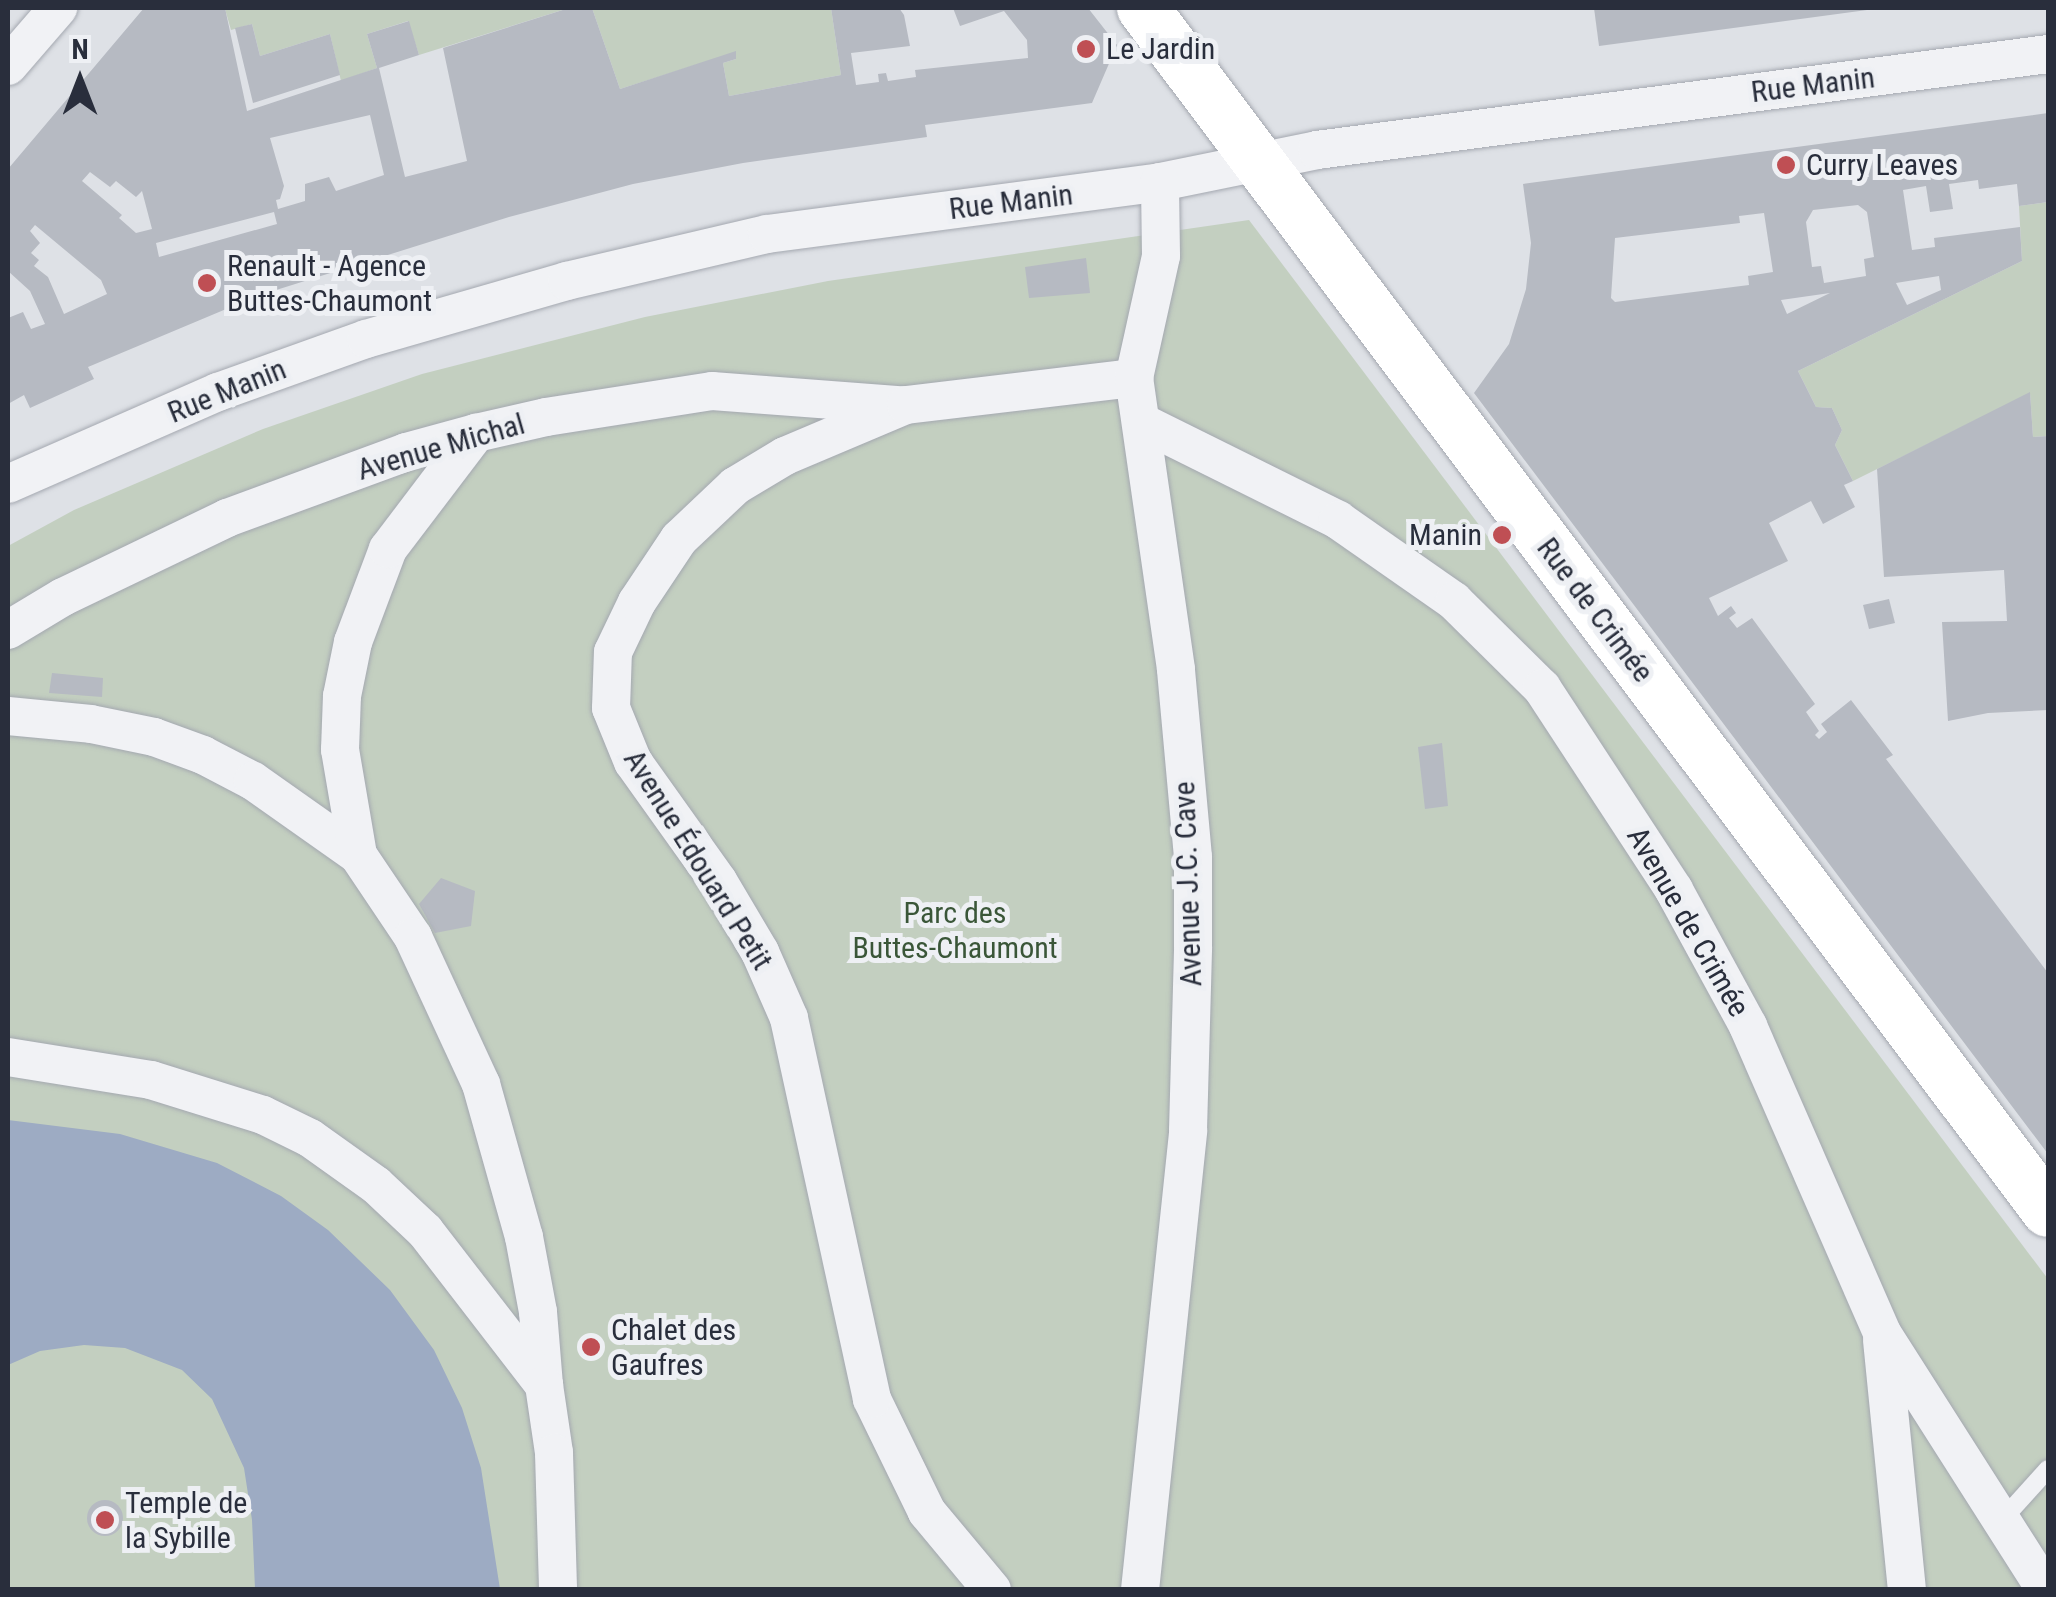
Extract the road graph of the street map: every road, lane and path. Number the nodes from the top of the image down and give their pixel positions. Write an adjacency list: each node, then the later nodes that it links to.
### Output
1 (58, 8): 4 (street)
2 (1143, 8): 5 (street, Rue de Crimée)
3 (2048, 54): 5 (street, Rue Manin)
4 (8, 66)
5 (1254, 160): 6 (street, Rue Manin); 16 (street, Rue de Crimée)
6 (1160, 182): 7 (street, Avenue J.C. Cave); 11 (street, Rue Manin)
7 (1134, 378): 8 (street, Avenue Édouard Petit); 9 (street, Avenue J.C. Cave)
8 (906, 405): 10 (street, Avenue Michal); 22 (street, Avenue Édouard Petit)
9 (1143, 423): 17 (street, Avenue de Crimée); 23 (street, Avenue J.C. Cave)
10 (476, 433): 12 (street, Avenue Michal); 14 (street)
11 (8, 484)
12 (8, 630)
13 (8, 716): 14 (street)
14 (358, 855): 18 (street)
15 (8, 1057): 18 (street)
16 (2048, 1211)
17 (1882, 1333): 20 (street, Avenue de Crimée); 24 (street)
18 (544, 1385): 21 (street)
19 (2048, 1469): 20 (lane)
20 (2001, 1521): 25 (street, Avenue de Crimée)
21 (558, 1590)
22 (992, 1590)
23 (1140, 1590)
24 (1907, 1590)
25 (2046, 1590)

